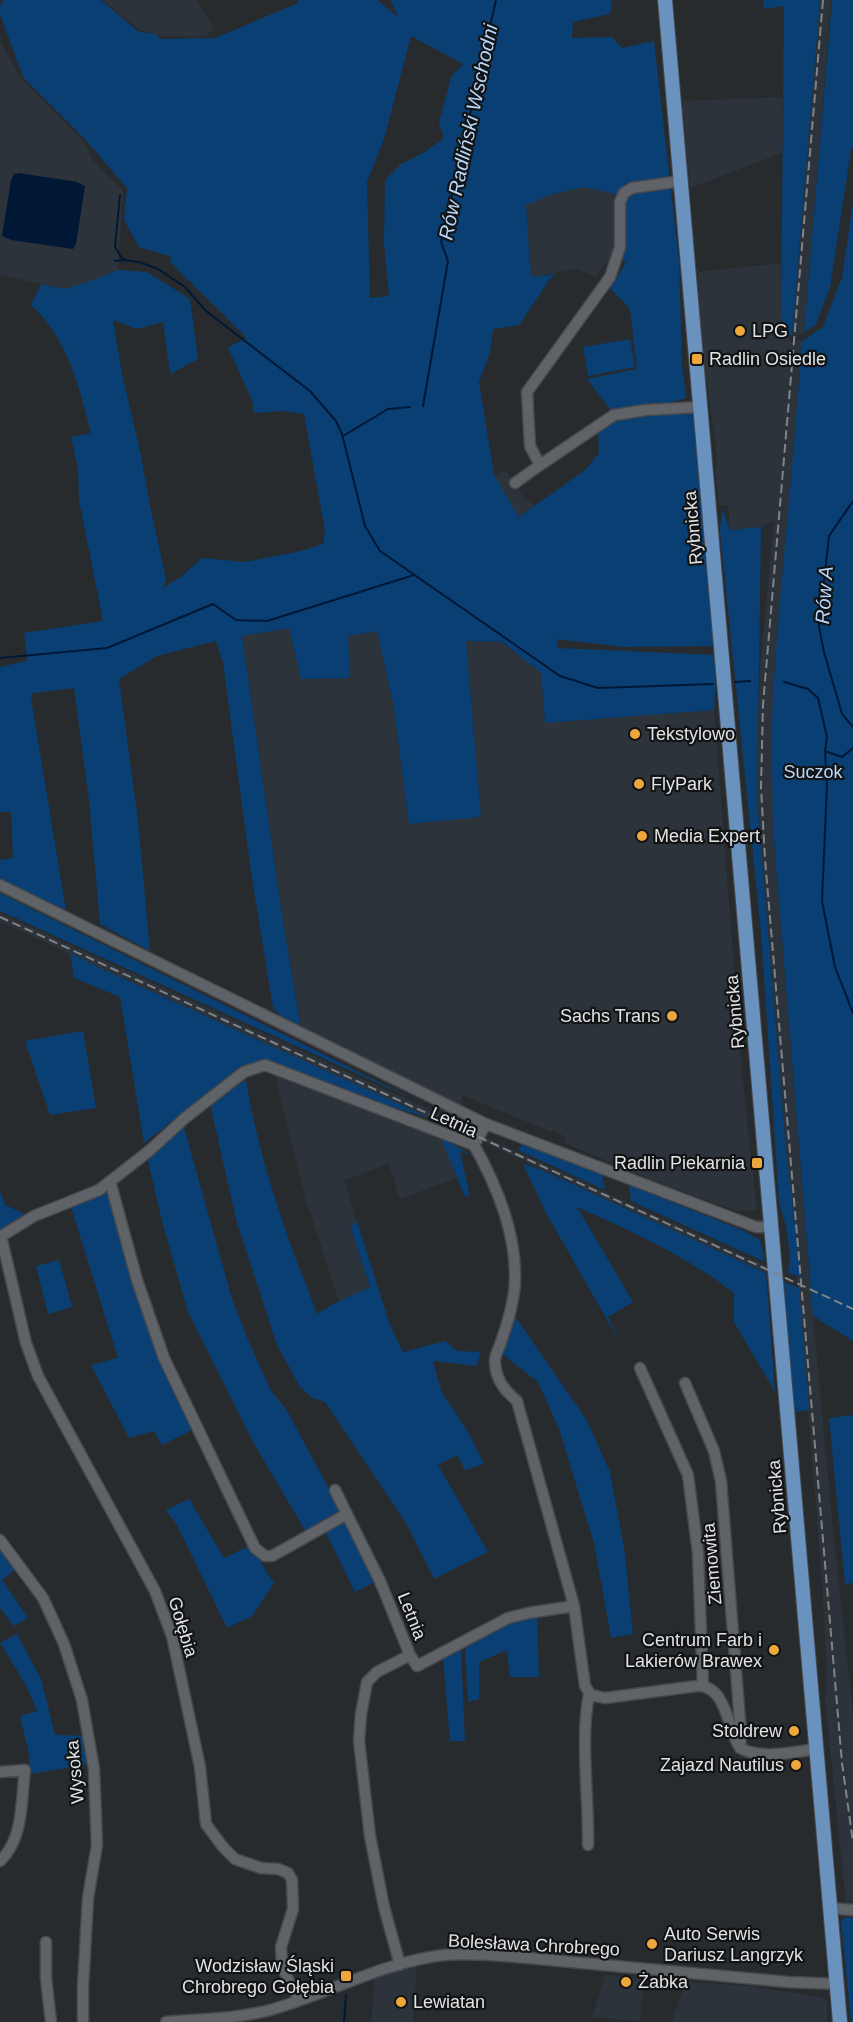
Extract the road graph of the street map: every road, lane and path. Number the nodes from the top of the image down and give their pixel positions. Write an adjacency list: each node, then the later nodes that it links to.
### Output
1 (665, 0): 2 (main road, Rybnicka)
2 (681, 181): 3 (main road, Rybnicka); 4 (street)
3 (701, 407): 4 (street); 10 (main road, Rybnicka)
4 (540, 465): 5 (street)
5 (515, 483)
6 (0, 885): 7 (street, Letnia)
7 (486, 1124): 8 (street); 10 (street, Letnia)
8 (474, 1144): 9 (street, Letnia); 17 (street, Letnia)
9 (110, 1181): 11 (street, Letnia); 15 (street)
10 (772, 1227): 22 (main road, Rybnicka)
11 (0, 1237): 31 (street, Gołębia)
12 (640, 1368): 19 (street)
13 (685, 1383): 21 (street, Ziemowita)
14 (335, 1490): 15 (street, Letnia)
15 (347, 1514): 18 (street, Letnia)
16 (0, 1540): 33 (street, Wysoka)
17 (574, 1606): 18 (street, Letnia); 20 (street, Letnia)
18 (410, 1655): 29 (street)
19 (703, 1686): 20 (street); 21 (street)
20 (589, 1694): 24 (street, Letnia)
21 (740, 1748): 22 (street)
22 (817, 1749): 26 (main road, Rybnicka)
23 (0, 1772): 25 (street)
24 (588, 1845)
25 (0, 1861)
26 (830, 1908): 27 (street); 30 (main road, Rybnicka)
27 (853, 1910)
28 (46, 1942): 32 (street)
29 (400, 1965): 30 (street, Bolesława Chrobrego); 31 (street, Bolesława Chrobrego)
30 (838, 1984): 35 (main road, Rybnicka)
31 (300, 2000): 34 (street, Bolesława Chrobrego)
32 (51, 2022)
33 (83, 2022)
34 (166, 2022)
35 (840, 2022)

